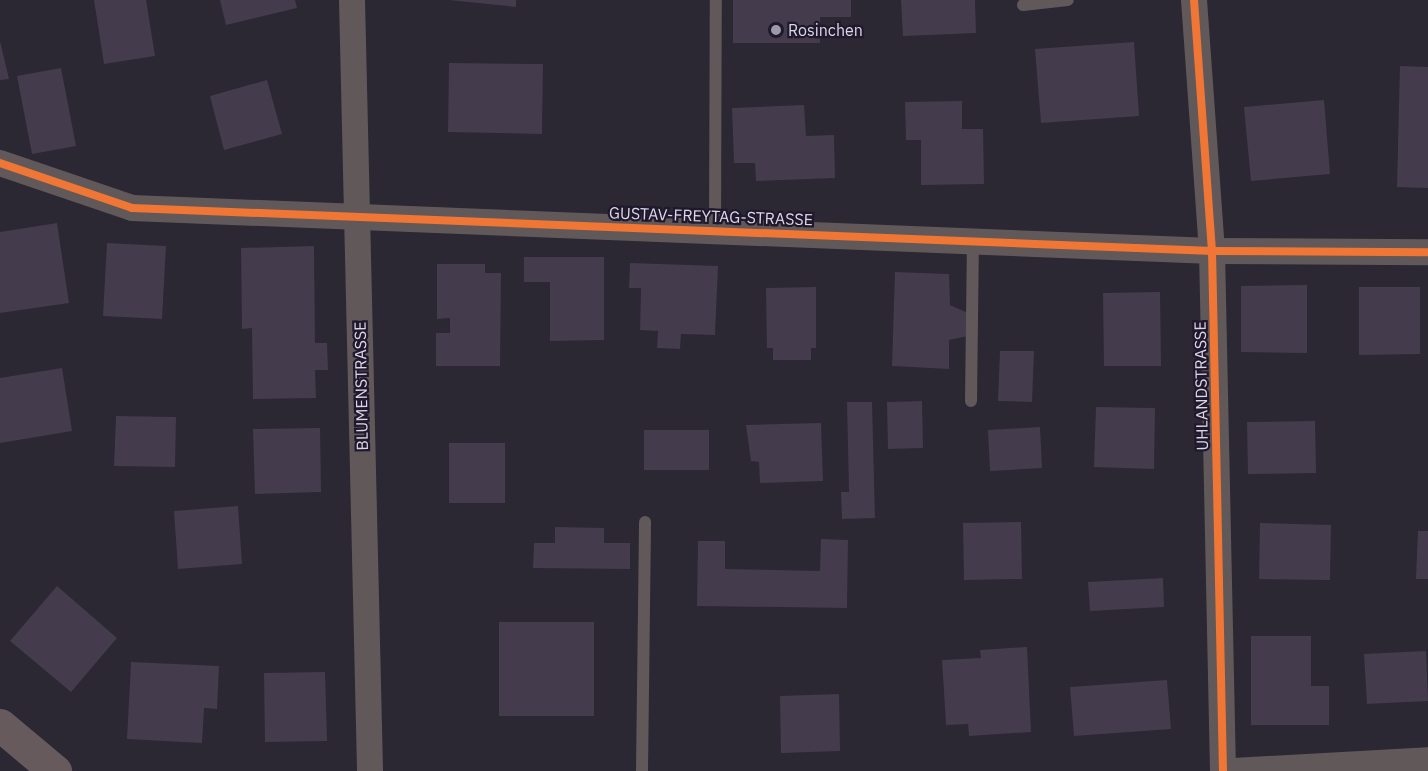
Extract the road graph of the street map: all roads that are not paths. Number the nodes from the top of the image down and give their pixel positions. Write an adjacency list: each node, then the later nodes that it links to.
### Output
1 (352, 0): 7 (street, BLUMENSTRASSE)
2 (716, 0): 8 (lane)
3 (1068, 0): 5 (lane)
4 (1194, 0): 10 (street, UHLANDSTRASSE)
5 (1023, 5)
6 (0, 163): 7 (street, GUSTAV-FREYTAG-STRASSE)
7 (357, 215): 8 (street, GUSTAV-FREYTAG-STRASSE); 17 (street, BLUMENSTRASSE)
8 (715, 230): 9 (street, GUSTAV-FREYTAG-STRASSE)
9 (973, 241): 10 (street, GUSTAV-FREYTAG-STRASSE); 12 (lane)
10 (1212, 251): 11 (street, GUSTAV-FREYTAG-STRASSE); 19 (street, UHLANDSTRASSE)
11 (1428, 252)
12 (971, 401)
13 (645, 522): 18 (lane)
14 (5, 738): 16 (main road)
15 (1428, 760): 20 (street)
16 (55, 771)
17 (370, 771)
18 (642, 771)
19 (1224, 771)
20 (1233, 771)

